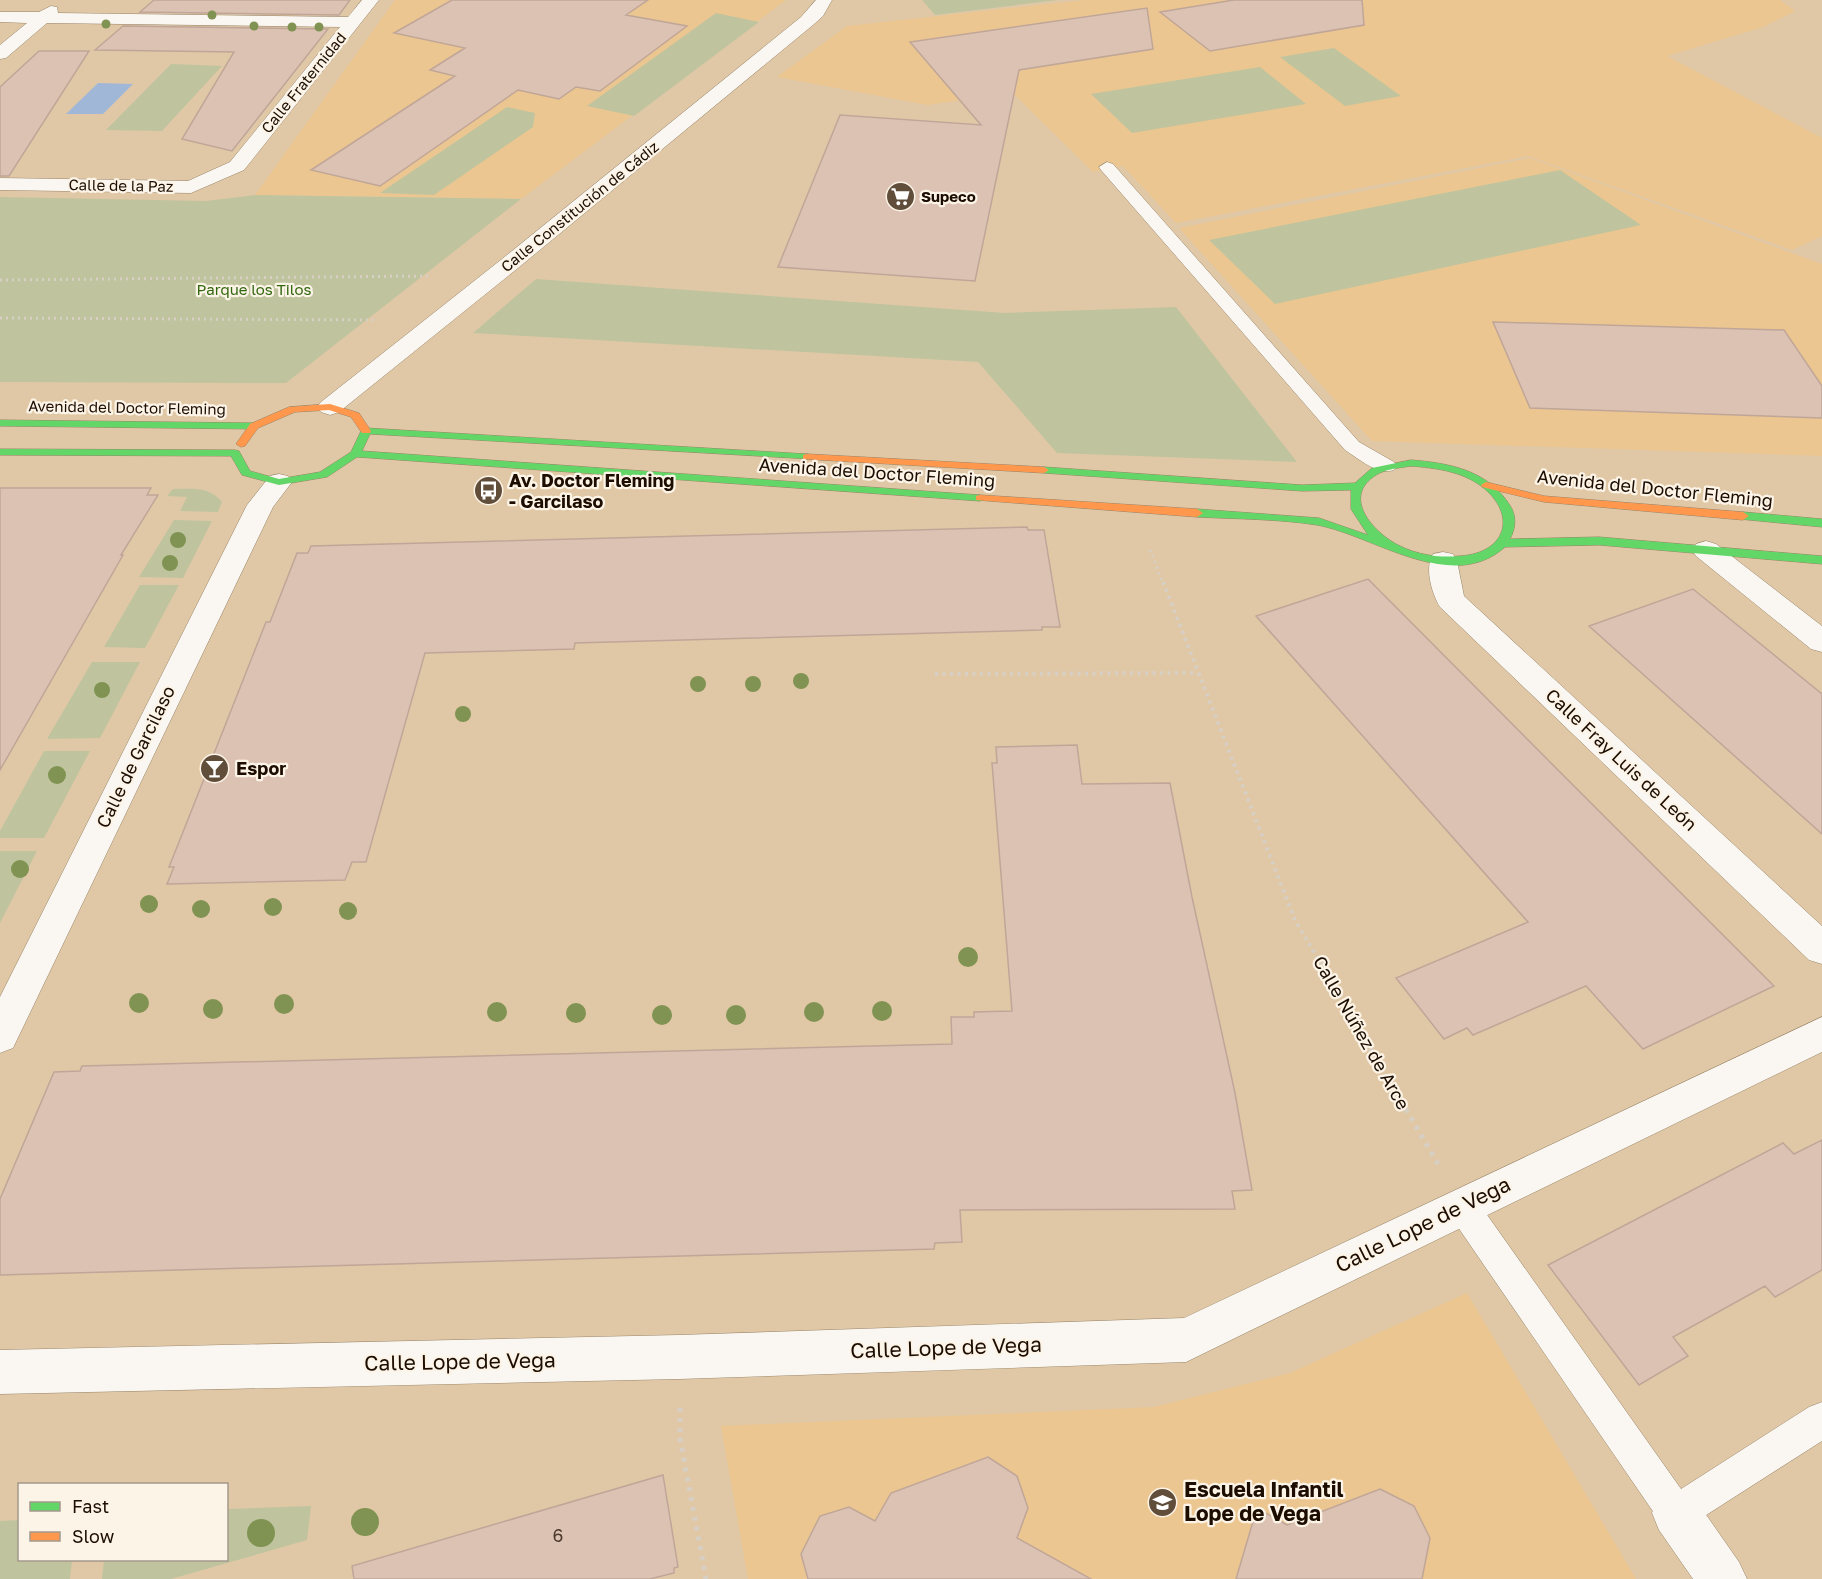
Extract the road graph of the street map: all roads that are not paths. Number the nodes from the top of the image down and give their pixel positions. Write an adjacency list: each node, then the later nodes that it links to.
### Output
1 (63, 0): 5 (street)
2 (371, 0): 6 (street, Calle Fraternidad)
3 (824, 0): 11 (street, Calle Constitución de Cádiz)
4 (0, 17): 5 (street)
5 (43, 17): 6 (street); 7 (street)
6 (354, 22): 8 (street, Calle Fraternidad)
7 (0, 54)
8 (237, 166): 10 (street, Calle de la Paz)
9 (1107, 166): 18 (lane)
10 (0, 184)
11 (330, 407): 13 (main road); 14 (main road)
12 (0, 423): 13 (main road, Avenida del Doctor Fleming)
13 (254, 426): 16 (main road)
14 (366, 431): 17 (main road); 21 (main road, Avenida del Doctor Fleming)
15 (0, 452): 16 (main road)
16 (235, 453): 19 (main road)
17 (356, 454): 19 (main road); 24 (main road, Avenida del Doctor Fleming)
18 (1387, 466): 20 (main road); 21 (main road)
19 (279, 482): 31 (street, Calle de Garcilaso)
20 (1486, 484): 22 (main road, Avenida del Doctor Fleming); 23 (main road)
21 (1356, 486): 24 (main road)
22 (1822, 523)
23 (1504, 543): 25 (main road); 27 (main road)
24 (1392, 547): 27 (main road)
25 (1706, 550): 26 (main road); 28 (street)
26 (1822, 560)
27 (1443, 561): 29 (street, Calle Fray Luis de León)
28 (1822, 642)
29 (1822, 948)
30 (1822, 1034): 32 (street, Calle Lope de Vega)
31 (0, 1036)
32 (1462, 1206): 33 (street, Calle Lope de Vega); 35 (lane)
33 (0, 1372)
34 (1822, 1420): 35 (lane)
35 (1676, 1513): 36 (street)
36 (1722, 1579)

